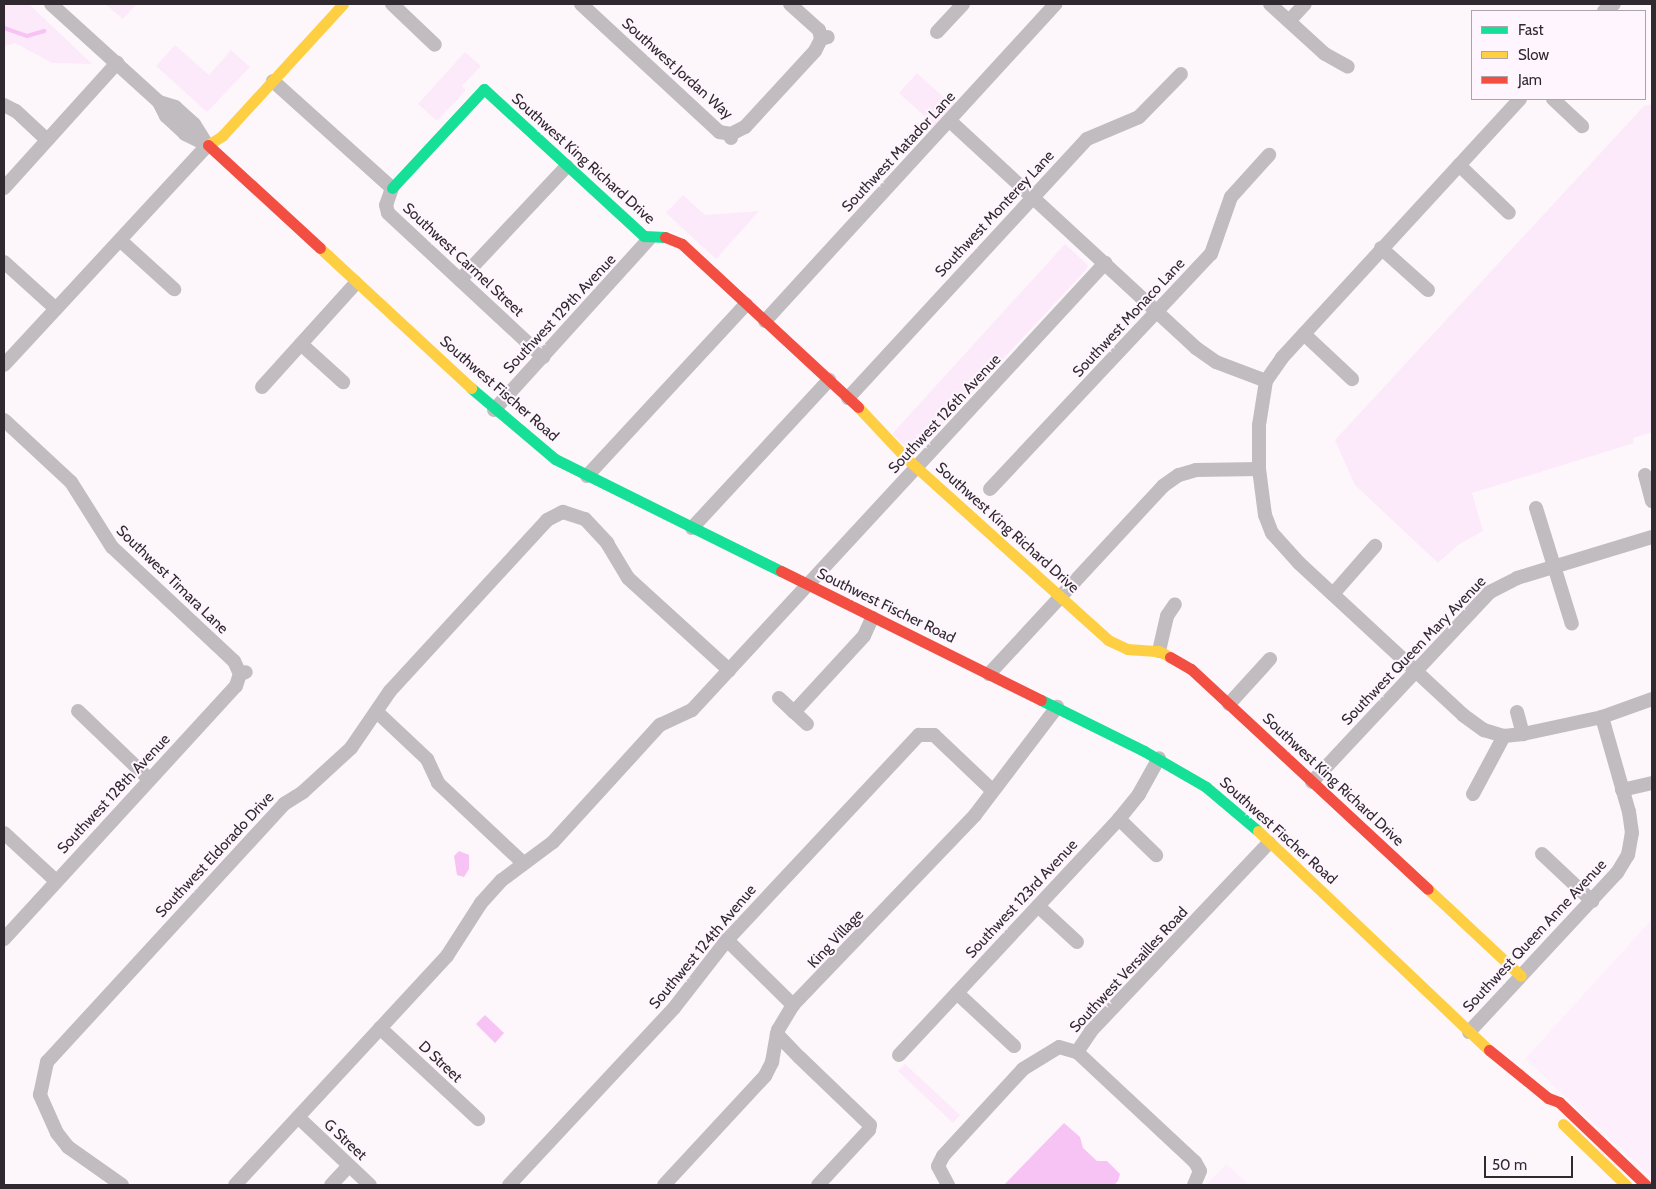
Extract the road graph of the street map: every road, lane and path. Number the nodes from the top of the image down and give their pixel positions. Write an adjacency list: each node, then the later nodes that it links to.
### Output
1 (52, 4): 14 (street, Southwest Fischer Road)
2 (328, 4): 24 (street)
3 (343, 4): 17 (street)
4 (392, 4): 13 (street)
5 (581, 4): 6 (street, Southwest Jordan Way)
6 (790, 4)
7 (963, 4): 12 (street)
8 (1056, 4): 21 (street, Southwest Matador Lane)
9 (1270, 4): 11 (street)
10 (1305, 4): 11 (street)
11 (1289, 21): 15 (street)
12 (937, 32)
13 (435, 45)
14 (117, 63): 23 (street); 24 (street, Southwest Fischer Road)
15 (1348, 67)
16 (1180, 74): 30 (street, Southwest Monterey Lane)
17 (273, 81): 24 (street); 29 (street, Southwest Carmel Street)
18 (1519, 100): 26 (street)
19 (1554, 100): 22 (street)
20 (4, 104): 23 (street)
21 (950, 121): 30 (street); 44 (street, Southwest Matador Lane)
22 (1582, 126)
23 (47, 140): 28 (street)
24 (208, 145): 33 (street); 38 (street, Southwest Fischer Road)
25 (1269, 155): 43 (street, Southwest Monaco Lane)
26 (1458, 165): 31 (street); 34 (street)
27 (567, 166): 29 (street, Southwest King Richard Drive); 32 (street, Southwest King Richard Drive); 37 (street)
28 (4, 188)
29 (392, 188): 37 (street, Southwest Carmel Street)
30 (1034, 197): 36 (street); 54 (street, Southwest Monterey Lane)
31 (1509, 213)
32 (649, 238): 41 (street, Southwest King Richard Drive); 47 (street, Southwest 129th Avenue)
33 (121, 241): 39 (street); 42 (street)
34 (1381, 248): 40 (street); 45 (street)
35 (4, 262): 42 (street)
36 (1105, 264): 43 (street); 57 (street, Southwest 126th Avenue)
37 (460, 280): 47 (street, Southwest Carmel Street)
38 (356, 284): 46 (street); 55 (street, Southwest Fischer Road)
39 (174, 289)
40 (1428, 290)
41 (746, 304): 44 (street, Southwest King Richard Drive); 60 (street)
42 (56, 309): 48 (street)
43 (1157, 311): 51 (street); 61 (street, Southwest Monaco Lane)
44 (765, 321): 49 (street, Southwest King Richard Drive)
45 (1304, 334): 50 (street); 51 (street)
46 (301, 344): 52 (street); 53 (street)
47 (543, 357): 55 (street, Southwest 129th Avenue)
48 (4, 365)
49 (829, 380): 54 (street, Southwest King Richard Drive); 64 (street)
50 (1352, 380)
51 (1266, 381): 58 (street)
52 (343, 382)
53 (262, 387)
54 (848, 398): 57 (street, Southwest King Richard Drive)
55 (494, 410): 60 (street, Southwest Fischer Road)
56 (4, 420): 78 (street, Southwest Timara Lane)
57 (917, 468): 68 (street, Southwest 126th Avenue); 70 (street, Southwest King Richard Drive)
58 (1259, 469): 69 (street); 70 (street)
59 (1645, 475): 62 (street)
60 (587, 476): 64 (street, Southwest Fischer Road)
61 (990, 489)
62 (1652, 501)
63 (1536, 508): 67 (street)
64 (692, 528): 68 (street, Southwest Fischer Road)
65 (1652, 537): 67 (street, Southwest Queen Mary Avenue)
66 (1375, 546): 69 (street)
67 (1554, 567): 73 (street); 77 (street, Southwest Queen Mary Avenue)
68 (808, 585): 72 (street, Southwest Fischer Road); 76 (street)
69 (1333, 594): 77 (street)
70 (1061, 596): 74 (street, Southwest King Richard Drive); 79 (street)
71 (1175, 604): 74 (street)
72 (872, 618): 79 (street, Southwest Fischer Road); 86 (street)
73 (1572, 624)
74 (1159, 651): 82 (street, Southwest King Richard Drive)
75 (1270, 659): 82 (street)
76 (729, 670): 85 (street, Southwest Eldorado Drive); 104 (street)
77 (1416, 670): 91 (street); 94 (street, Southwest Queen Mary Avenue)
78 (243, 673): 93 (street, Southwest 128th Avenue)
79 (989, 674): 83 (street, Southwest Fischer Road)
80 (779, 698): 86 (street)
81 (1652, 699): 88 (street)
82 (1229, 704): 94 (street, Southwest King Richard Drive)
83 (1057, 707): 92 (street, Southwest Fischer Road); 96 (street, King Village)
84 (78, 712): 93 (street)
85 (377, 712): 104 (street); 124 (street, Southwest Eldorado Drive)
86 (794, 712): 89 (street)
87 (1517, 712): 90 (street)
88 (1602, 717): 90 (street); 97 (street, Southwest Queen Anne Avenue)
89 (807, 724)
90 (1523, 734): 91 (street)
91 (1504, 736): 98 (street)
92 (1159, 758): 99 (street, Southwest 123rd Avenue); 101 (street, Southwest Fischer Road)
93 (149, 779): 105 (street, Southwest 128th Avenue)
94 (1312, 782): 111 (street, Southwest King Richard Drive)
95 (1652, 783): 97 (street)
96 (992, 790): 109 (street, Southwest 124th Avenue); 113 (street, King Village)
97 (1622, 790): 106 (street, Southwest Queen Anne Avenue)
98 (1473, 794)
99 (1119, 819): 103 (street); 107 (street, Southwest 123rd Avenue)
100 (4, 833): 105 (street)
101 (1269, 843): 115 (street, Southwest Fischer Road); 118 (street, Southwest Versailles Road)
102 (1542, 854): 106 (street)
103 (1156, 855)
104 (522, 862): 114 (street)
105 (56, 881): 108 (street, Southwest 128th Avenue)
106 (1592, 901): 111 (street, Southwest Queen Anne Avenue)
107 (1038, 906): 110 (street); 112 (street, Southwest 123rd Avenue)
108 (4, 939)
109 (727, 940): 113 (street); 128 (street, Southwest 124th Avenue)
110 (1077, 942)
111 (1522, 976): 115 (street, Southwest Queen Anne Avenue)
112 (957, 993): 117 (street); 119 (street, Southwest 123rd Avenue)
113 (793, 1004): 116 (street, King Village)
114 (380, 1028): 121 (street); 122 (street, D Street)
115 (1469, 1032): 120 (street, Southwest Fischer Road)
116 (777, 1034): 129 (street, King Village); 130 (street)
117 (1014, 1046)
118 (1077, 1052): 131 (street, Southwest Versailles Road); 132 (street)
119 (899, 1055)
120 (1548, 1098): 133 (street, Southwest Fischer Road); 134 (street, Southwest Fischer Road)
121 (298, 1117): 123 (street, G Street); 125 (street)
122 (478, 1119)
123 (349, 1166): 126 (street); 127 (street, G Street)
124 (122, 1185)
125 (235, 1185)
126 (331, 1185)
127 (370, 1185)
128 (509, 1185)
129 (664, 1185)
130 (818, 1185)
131 (948, 1185)
132 (1194, 1185)
133 (1626, 1185)
134 (1646, 1185)

